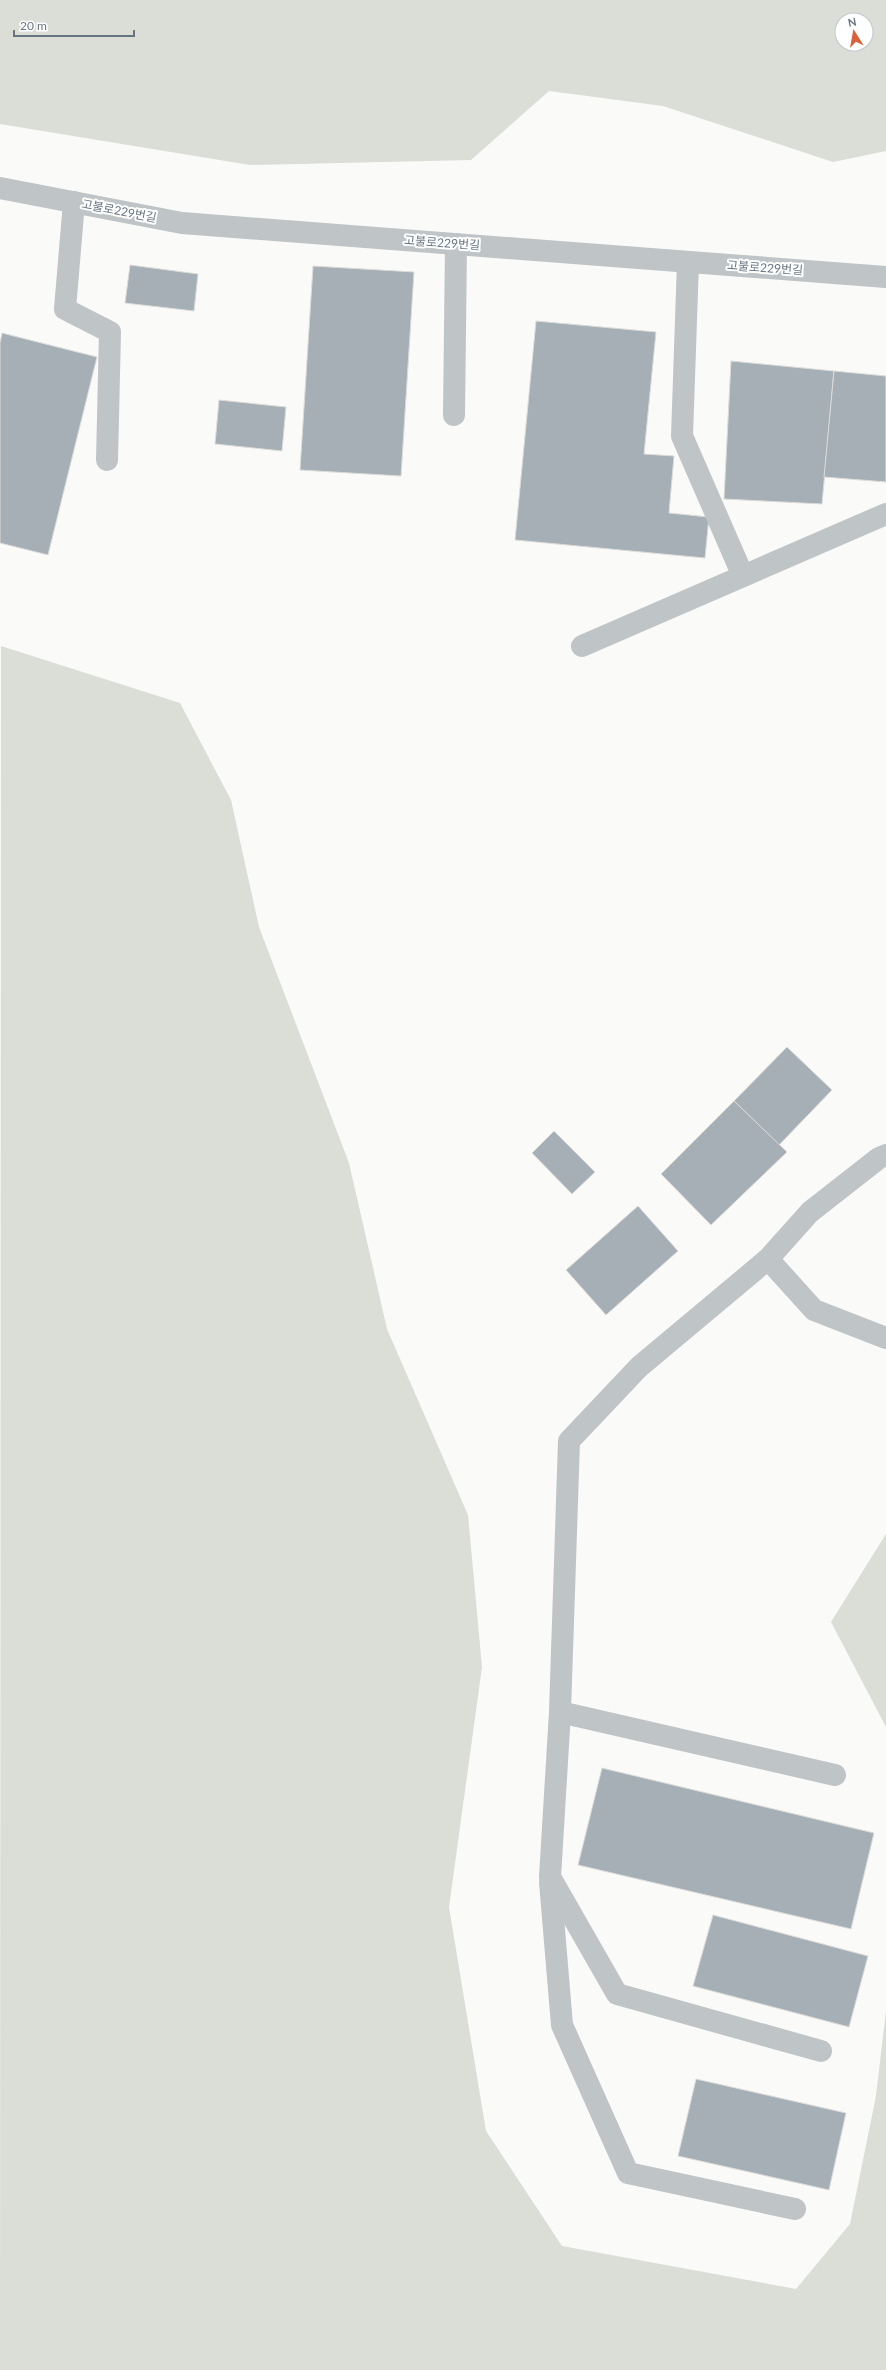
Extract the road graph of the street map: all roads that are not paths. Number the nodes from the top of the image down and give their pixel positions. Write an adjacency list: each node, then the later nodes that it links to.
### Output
1 (0, 188): 2 (street, 고불로229번길)
2 (74, 202): 3 (street, 고불로229번길); 7 (street)
3 (456, 244): 4 (street, 고불로229번길); 6 (street)
4 (688, 262): 5 (street, 고불로229번길); 9 (street)
5 (886, 277)
6 (454, 415)
7 (107, 460)
8 (886, 514): 9 (street)
9 (743, 576): 10 (street)
10 (582, 646)
11 (886, 1154): 12 (street)
12 (768, 1260): 13 (street); 14 (street)
13 (886, 1338)
14 (560, 1712): 15 (street); 16 (street)
15 (835, 1775)
16 (550, 1877): 17 (street); 18 (street)
17 (821, 2051)
18 (795, 2209)

